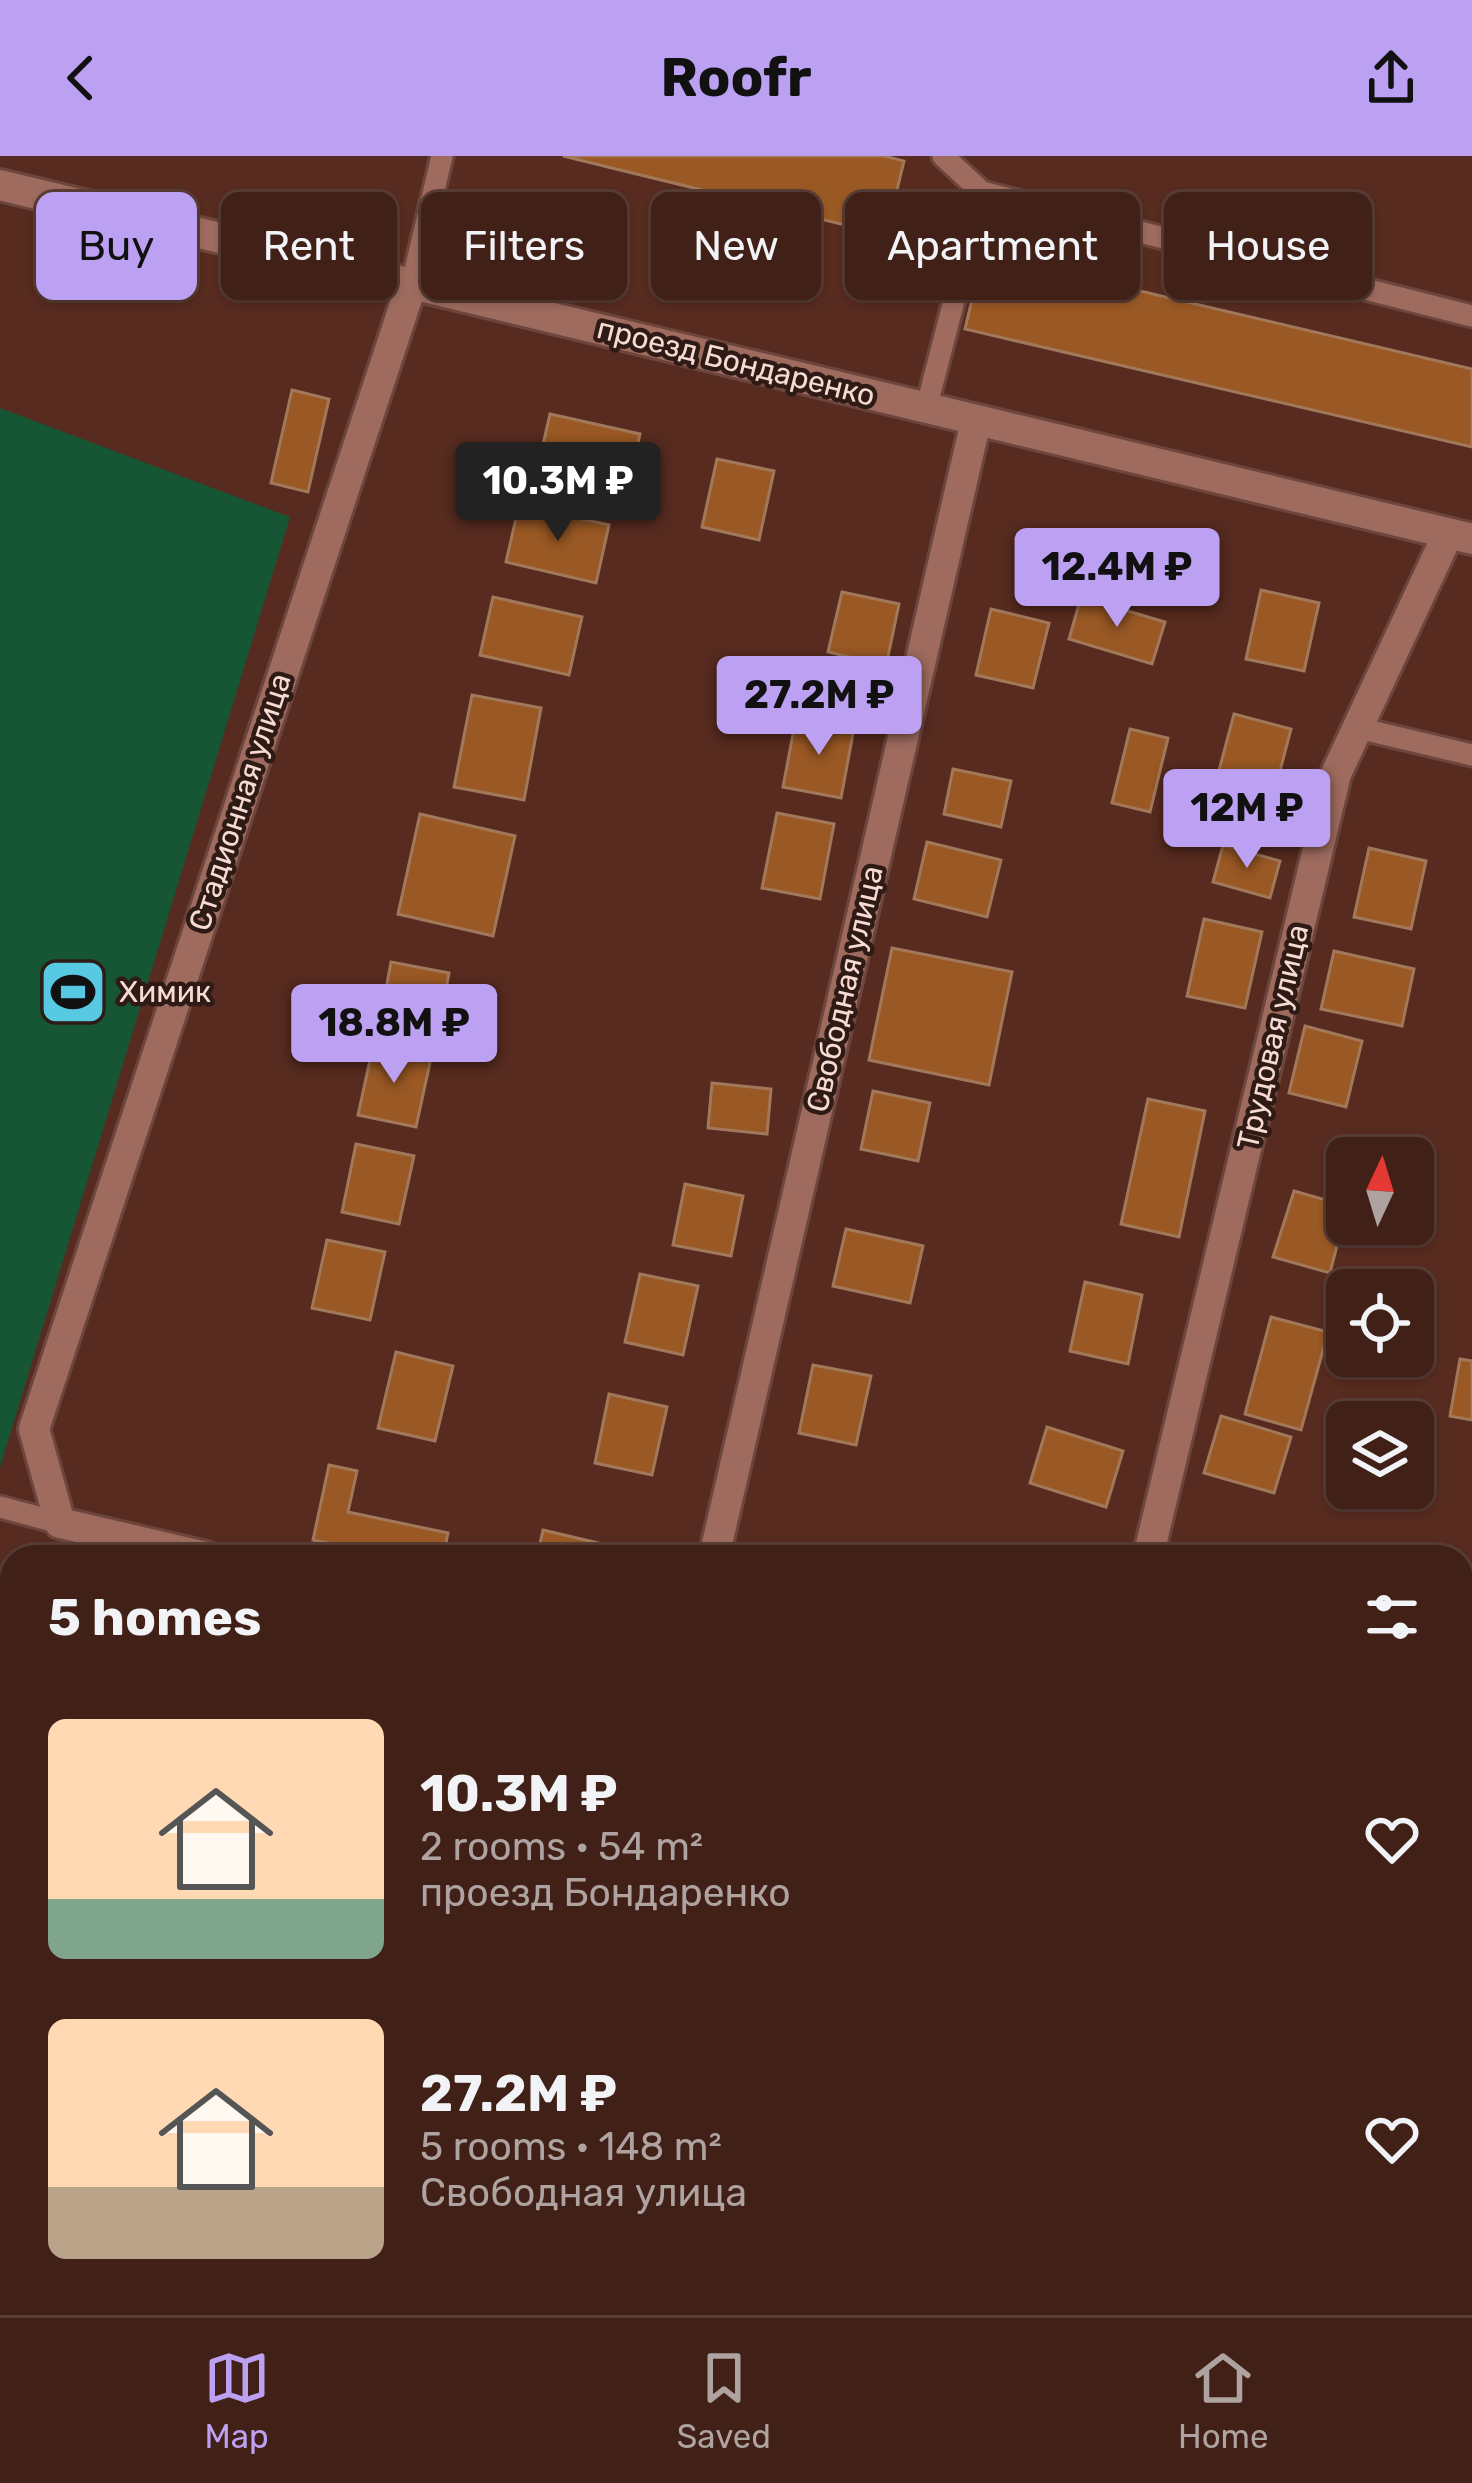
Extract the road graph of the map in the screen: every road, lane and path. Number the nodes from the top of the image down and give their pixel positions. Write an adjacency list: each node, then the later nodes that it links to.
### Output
1 (442, 156): 6 (lane)
2 (943, 156): 4 (lane)
3 (0, 185): 6 (street, проезд Бондаренко)
4 (982, 192)
5 (1140, 232): 8 (lane)
6 (412, 283): 9 (street, проезд Бондаренко); 15 (street, Стадионная улица)
7 (954, 300): 9 (lane)
8 (1472, 316)
9 (926, 409): 10 (street, проезд Бондаренко)
10 (976, 421): 11 (street, проезд Бондаренко); 17 (street, Свободная улица)
11 (1460, 537): 12 (street, Трудовая улица)
12 (1358, 728): 13 (lane); 18 (street, Трудовая улица)
13 (1472, 755)
14 (0, 1507): 15 (lane)
15 (60, 1523): 16 (street)
16 (154, 1545)
17 (717, 1545)
18 (1151, 1545)

